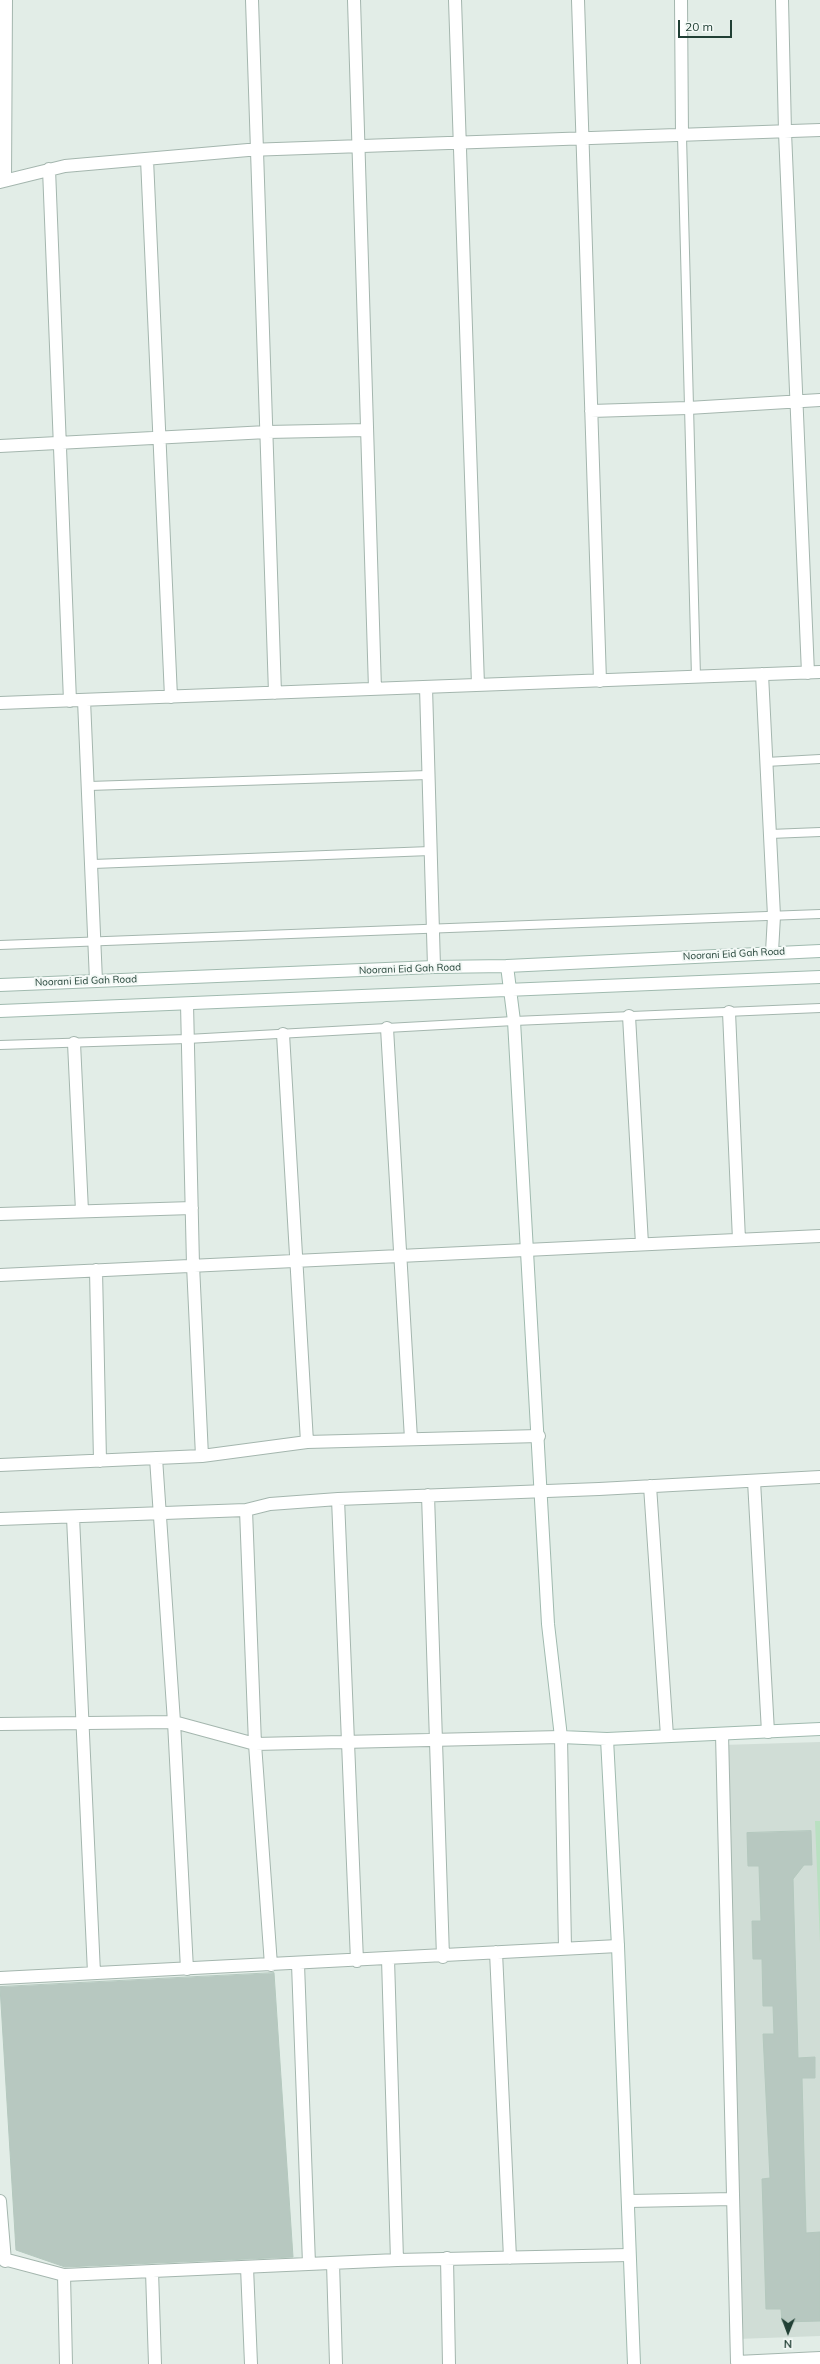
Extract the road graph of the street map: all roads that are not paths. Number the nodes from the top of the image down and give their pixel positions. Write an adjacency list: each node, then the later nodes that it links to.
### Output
1 (6, 0): 17 (street)
2 (252, 0): 14 (street)
3 (354, 0): 13 (street)
4 (455, 0): 12 (street)
5 (578, 0): 11 (street)
6 (681, 0): 10 (street)
7 (782, 0): 9 (street)
8 (820, 130): 9 (street)
9 (785, 132): 10 (street); 19 (street)
10 (682, 136): 11 (street); 20 (lane)
11 (582, 139): 12 (street); 21 (street)
12 (459, 143): 13 (street); 32 (street)
13 (358, 146): 14 (street); 22 (street)
14 (258, 150): 15 (street); 23 (street)
15 (147, 159): 16 (street); 24 (street)
16 (49, 170): 17 (street); 25 (street)
17 (3, 181)
18 (820, 400): 19 (street)
19 (797, 401): 20 (street); 27 (street)
20 (688, 408): 21 (street); 30 (lane)
21 (591, 411): 31 (street)
22 (367, 430): 23 (street); 34 (street)
23 (267, 432): 24 (street); 35 (street)
24 (160, 438): 25 (street); 36 (street)
25 (60, 444): 26 (street); 38 (street)
26 (0, 446)
27 (808, 672): 28 (street); 29 (street)
28 (820, 672)
29 (762, 674): 30 (street); 41 (street)
30 (696, 677): 31 (street)
31 (600, 681): 32 (street)
32 (478, 685): 33 (street)
33 (426, 687): 34 (street); 42 (street)
34 (375, 689): 35 (street)
35 (275, 693): 36 (street)
36 (171, 697): 37 (street)
37 (84, 700): 38 (street); 43 (street)
38 (70, 701): 39 (street)
39 (0, 703)
40 (820, 759): 41 (lane)
41 (766, 762): 45 (street)
42 (428, 775): 43 (lane); 46 (street)
43 (88, 786): 47 (street)
44 (820, 832): 45 (lane)
45 (770, 834): 49 (street)
46 (430, 851): 47 (lane); 50 (street)
47 (93, 864): 51 (street)
48 (820, 914): 49 (lane)
49 (774, 916): 50 (lane); 54 (street)
50 (433, 930): 51 (lane); 56 (street)
51 (95, 942): 52 (lane); 58 (street)
52 (0, 945)
53 (820, 950): 54 (street, Noorani Eid Gah Road)
54 (772, 952): 55 (street, Noorani Eid Gah Road)
55 (507, 966): 56 (street, Noorani Eid Gah Road); 60 (street)
56 (434, 967): 58 (street, Noorani Eid Gah Road)
57 (820, 977): 60 (street)
58 (96, 981): 59 (street, Noorani Eid Gah Road)
59 (0, 985)
60 (512, 989): 61 (street); 66 (street)
61 (187, 1004): 63 (street); 69 (street)
62 (820, 1008): 64 (lane)
63 (0, 1011)
64 (728, 1012): 65 (lane); 76 (street)
65 (629, 1016): 66 (lane); 77 (street)
66 (514, 1021): 67 (lane); 78 (street)
67 (387, 1028): 68 (lane); 79 (street)
68 (283, 1034): 69 (lane); 80 (street)
69 (187, 1039): 70 (lane); 72 (street)
70 (74, 1043): 71 (lane); 73 (street)
71 (0, 1045)
72 (192, 1208): 73 (street); 81 (street)
73 (82, 1211): 74 (street)
74 (0, 1214)
75 (820, 1236): 76 (street)
76 (739, 1240): 77 (street)
77 (642, 1244): 78 (street)
78 (527, 1250): 79 (street); 84 (street)
79 (400, 1256): 80 (street); 85 (street)
80 (296, 1261): 81 (street); 86 (street)
81 (193, 1266): 82 (street); 87 (street)
82 (96, 1270): 83 (street); 89 (street)
83 (0, 1275)
84 (539, 1436): 85 (street); 94 (street)
85 (411, 1439): 86 (street)
86 (307, 1442): 87 (street)
87 (202, 1456): 88 (street)
88 (156, 1458): 89 (street); 98 (street)
89 (100, 1461): 90 (street)
90 (0, 1465)
91 (820, 1477): 92 (street)
92 (754, 1480): 93 (street); 105 (street)
93 (650, 1486): 94 (street); 107 (street)
94 (541, 1492): 95 (street); 108 (street)
95 (428, 1496): 96 (street); 110 (street)
96 (338, 1499): 97 (street); 111 (street)
97 (246, 1510): 98 (street); 112 (street)
98 (159, 1514): 99 (street); 101 (street)
99 (73, 1516): 100 (street); 102 (street)
100 (0, 1519)
101 (174, 1722): 102 (street); 112 (street); 121 (street)
102 (82, 1723): 103 (street); 122 (street)
103 (0, 1724)
104 (820, 1729): 105 (street)
105 (768, 1732): 106 (street)
106 (722, 1734): 107 (street); 124 (street)
107 (667, 1736): 109 (street)
108 (561, 1738): 109 (street); 110 (street); 114 (street)
109 (607, 1739): 113 (street)
110 (436, 1741): 111 (street); 116 (street)
111 (348, 1743): 112 (street); 118 (street)
112 (254, 1744): 120 (street)
113 (618, 1946): 114 (street); 126 (street)
114 (565, 1948): 115 (street)
115 (496, 1952): 116 (street); 129 (street)
116 (443, 1956): 117 (street)
117 (388, 1959): 118 (street); 131 (street)
118 (357, 1961): 119 (street)
119 (298, 1964): 120 (street); 133 (street)
120 (271, 1965): 121 (street)
121 (187, 1969): 122 (street)
122 (94, 1974): 123 (street)
123 (0, 1978)
124 (733, 2199): 126 (street); 138 (street)
125 (0, 2201): 130 (street)
126 (629, 2201): 127 (street)
127 (629, 2255): 129 (street); 144 (street)
128 (446, 2258): 129 (street); 131 (street); 143 (street)
129 (510, 2258)
130 (2, 2260): 136 (street)
131 (397, 2260): 132 (street)
132 (333, 2263): 133 (street); 142 (street)
133 (308, 2264): 134 (street)
134 (247, 2267): 135 (street); 141 (street)
135 (152, 2271): 136 (street); 140 (street)
136 (64, 2275): 139 (street)
137 (820, 2358): 138 (street)
138 (738, 2363)
139 (66, 2364)
140 (155, 2364)
141 (251, 2364)
142 (336, 2364)
143 (449, 2364)
144 (634, 2364)

